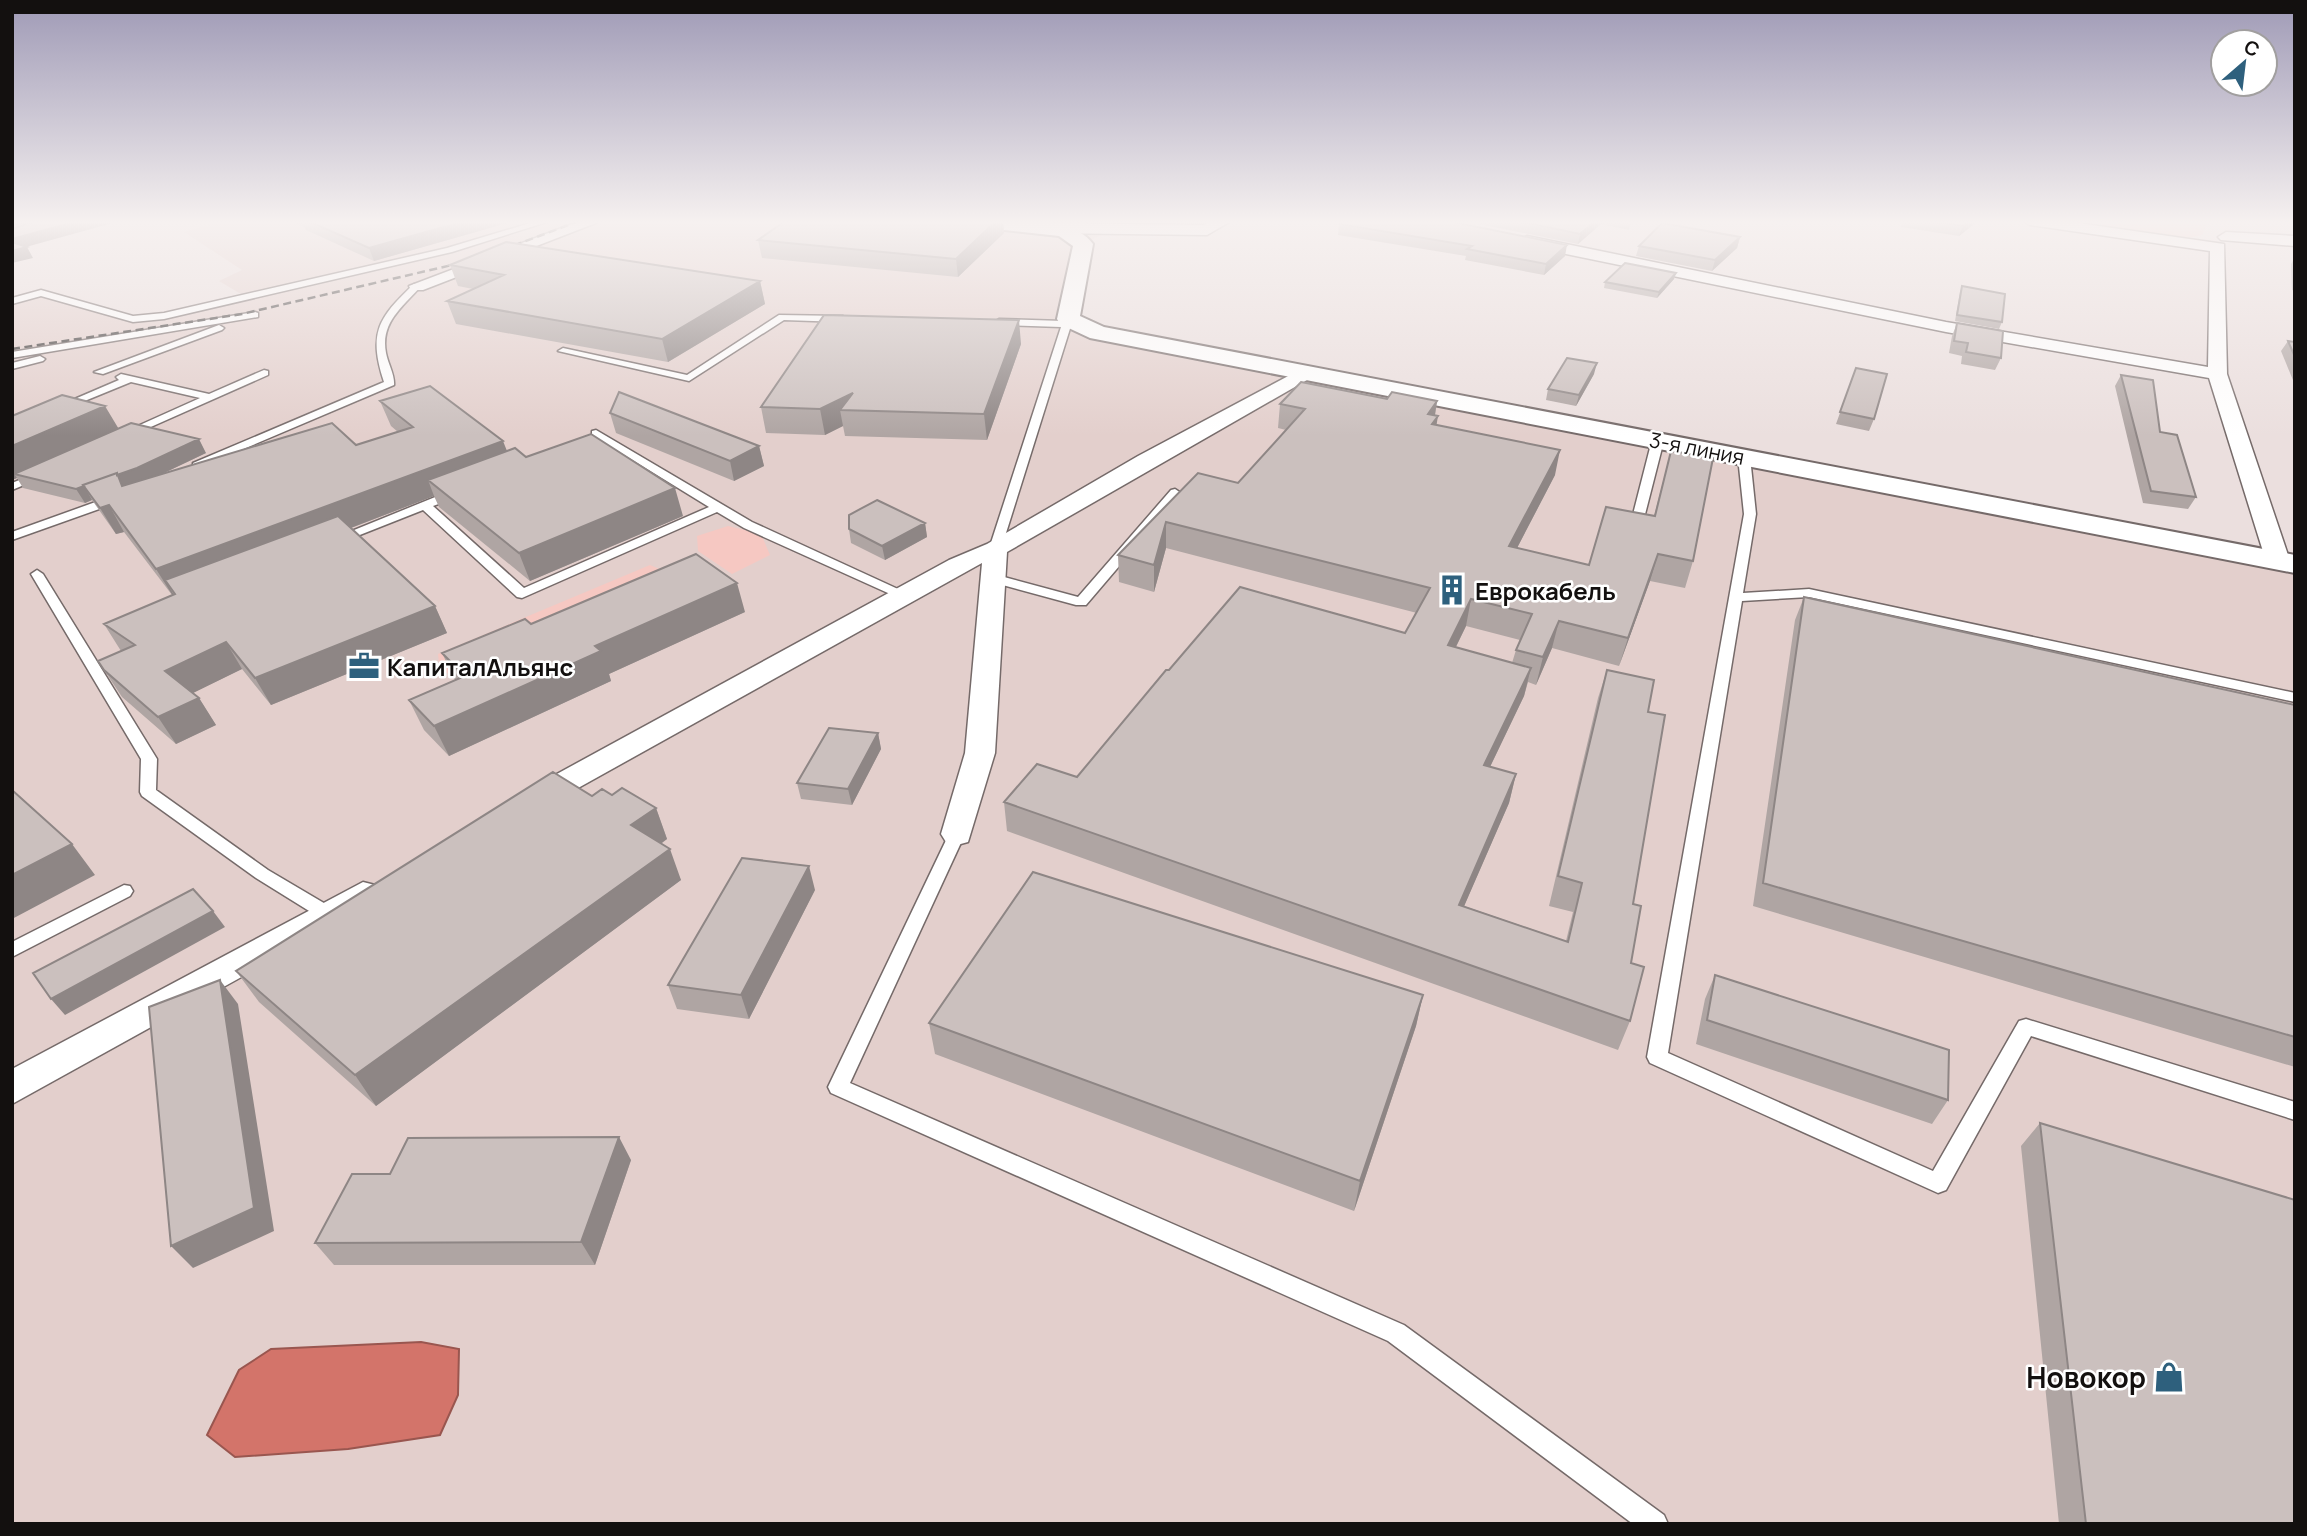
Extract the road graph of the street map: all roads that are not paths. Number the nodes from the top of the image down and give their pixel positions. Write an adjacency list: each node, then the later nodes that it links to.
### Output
1 (269, 293): 8 (lane)
2 (410, 293): 26 (lane)
3 (1072, 293): 9 (street)
4 (1778, 293): 17 (street)
5 (2221, 293): 17 (street)
6 (12, 301): 8 (lane)
7 (859, 319): 12 (lane)
8 (133, 320): 11 (lane)
9 (1067, 321): 10 (lane); 15 (street, 3-я линия); 36 (lane)
10 (983, 322)
11 (107, 339): 13 (lane); 14 (lane); 18 (lane)
12 (564, 351)
13 (12, 354)
14 (12, 366)
15 (1307, 372): 22 (street, 3-я линия); 36 (street)
16 (264, 373): 19 (lane)
17 (2217, 374): 37 (street)
18 (130, 379): 19 (lane); 20 (lane)
19 (210, 397): 23 (lane)
20 (47, 413)
21 (597, 438): 32 (lane)
22 (1658, 440): 24 (street, 3-я линия); 33 (lane)
23 (111, 442)
24 (1744, 457): 37 (street, 3-я линия); 41 (lane)
25 (49, 470): 27 (lane)
26 (188, 470)
27 (12, 487)
28 (464, 491): 31 (lane)
29 (1175, 493): 39 (lane)
30 (126, 495): 34 (lane)
31 (425, 505): 32 (lane); 35 (lane)
32 (718, 507): 40 (lane)
33 (1635, 530)
34 (12, 536)
35 (322, 545)
36 (995, 549): 39 (street); 40 (street)
37 (2286, 562)
38 (37, 574): 47 (lane)
39 (993, 578): 44 (street)
40 (904, 595): 43 (street)
41 (1736, 597): 42 (lane); 50 (lane)
42 (2295, 698)
43 (505, 815)
44 (957, 834): 51 (lane)
45 (387, 881): 47 (street)
46 (124, 891): 48 (lane)
47 (328, 914): 49 (street)
48 (12, 950)
49 (12, 1088)
50 (2295, 1111)
51 (1655, 1524)

